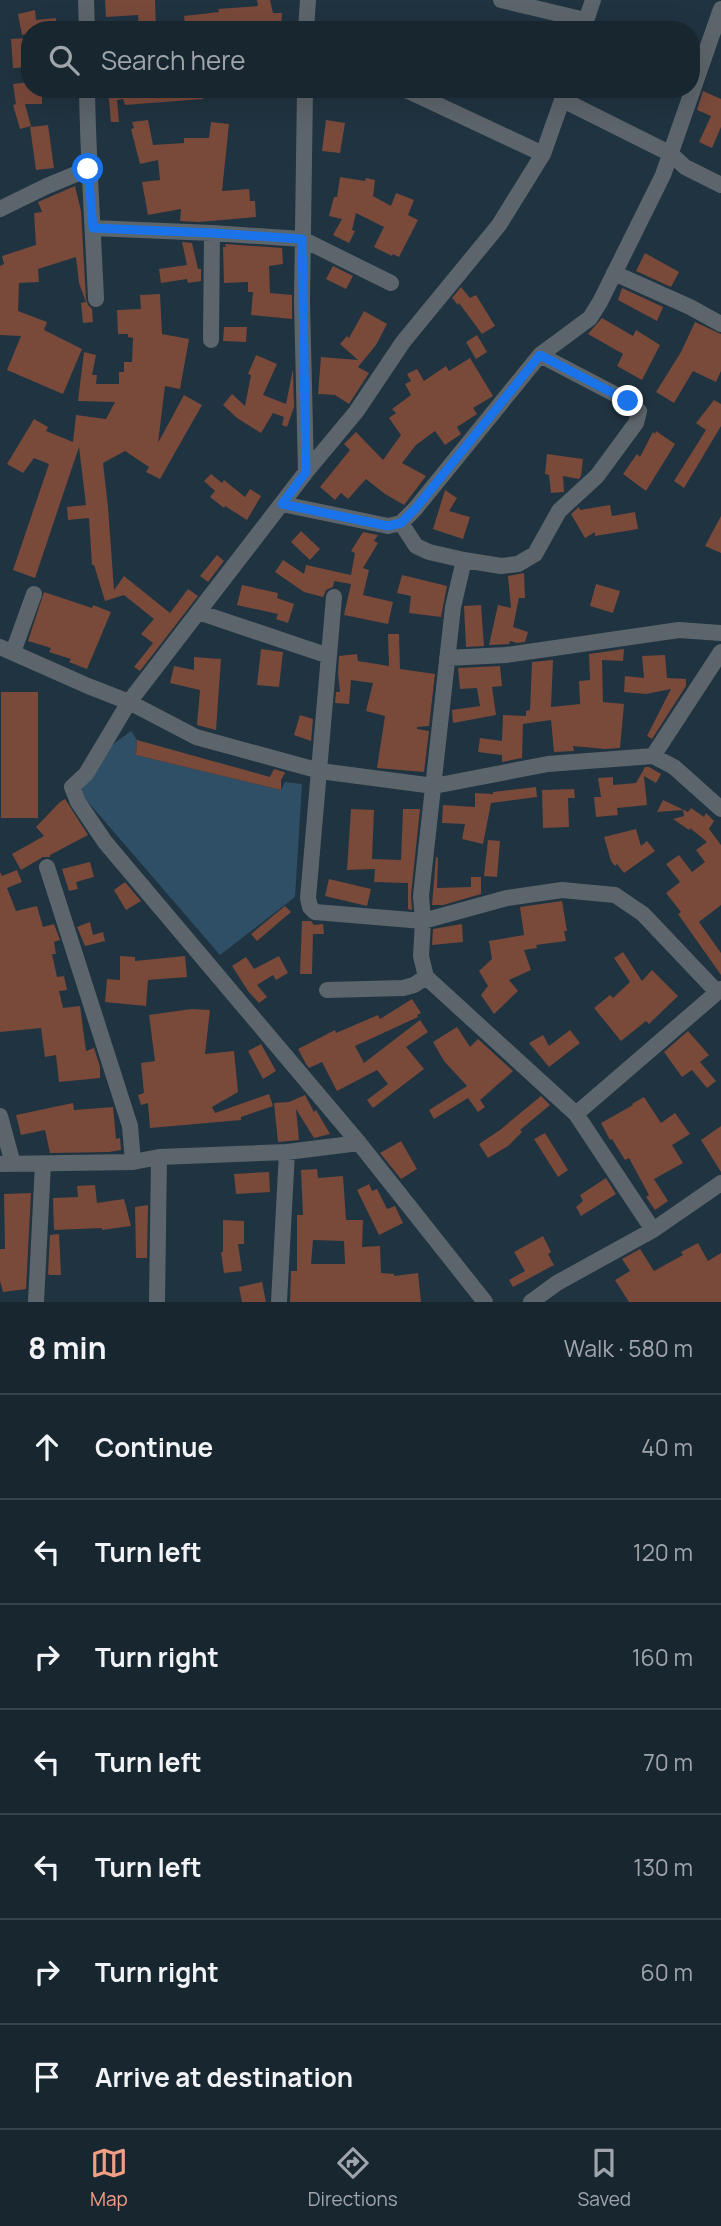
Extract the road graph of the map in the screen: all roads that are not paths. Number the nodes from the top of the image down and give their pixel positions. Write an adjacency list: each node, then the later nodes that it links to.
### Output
1 (86, 0): 6 (street)
2 (308, 0): 7 (street)
3 (501, 0): 8 (street)
4 (593, 0): 9 (street)
5 (721, 9): 10 (street)
6 (87, 21)
7 (307, 21)
8 (571, 21)
9 (585, 21)
10 (700, 70)
11 (87, 98): 19 (street)
12 (305, 98): 24 (street)
13 (423, 98): 17 (street)
14 (563, 98): 17 (street)
15 (569, 98): 18 (street)
16 (690, 98): 18 (street)
17 (543, 154): 31 (street)
18 (671, 154): 20 (street); 25 (street)
19 (88, 169): 21 (street); 22 (street)
20 (721, 185)
21 (0, 209)
22 (93, 228): 23 (street); 27 (street)
23 (212, 233): 24 (street); 29 (street)
24 (302, 239): 26 (street); 31 (street)
25 (614, 273): 28 (street); 30 (street)
26 (391, 283)
27 (96, 299)
28 (721, 324)
29 (211, 340)
30 (540, 355): 33 (street); 34 (street)
31 (306, 472): 32 (street)
32 (282, 504): 33 (street); 37 (street)
33 (401, 523): 34 (street)
34 (464, 560): 42 (street)
35 (34, 594): 39 (street)
36 (334, 597): 41 (street)
37 (198, 612): 41 (street); 43 (street)
38 (721, 633): 42 (street)
39 (7, 650): 43 (street)
40 (721, 652): 44 (street)
41 (329, 656): 45 (street)
42 (447, 658): 46 (street)
43 (129, 702): 45 (street); 55 (street)
44 (653, 756): 46 (street); 47 (street)
45 (320, 771): 46 (street); 49 (street)
46 (434, 786): 49 (street)
47 (721, 809)
48 (47, 867): 58 (street)
49 (423, 921): 50 (street); 52 (street)
50 (426, 977): 51 (street); 53 (street)
51 (327, 990)
52 (719, 990): 53 (street)
53 (576, 1114): 62 (street)
54 (0, 1116): 59 (street)
55 (359, 1143): 56 (street); 66 (street)
56 (287, 1152): 57 (street); 65 (street)
57 (159, 1157): 58 (street); 64 (street)
58 (133, 1162): 60 (street)
59 (6, 1164): 60 (street)
60 (43, 1164): 63 (street)
61 (719, 1190): 62 (street)
62 (653, 1230): 67 (street)
63 (36, 1302)
64 (157, 1302)
65 (279, 1302)
66 (485, 1302)
67 (531, 1302)

